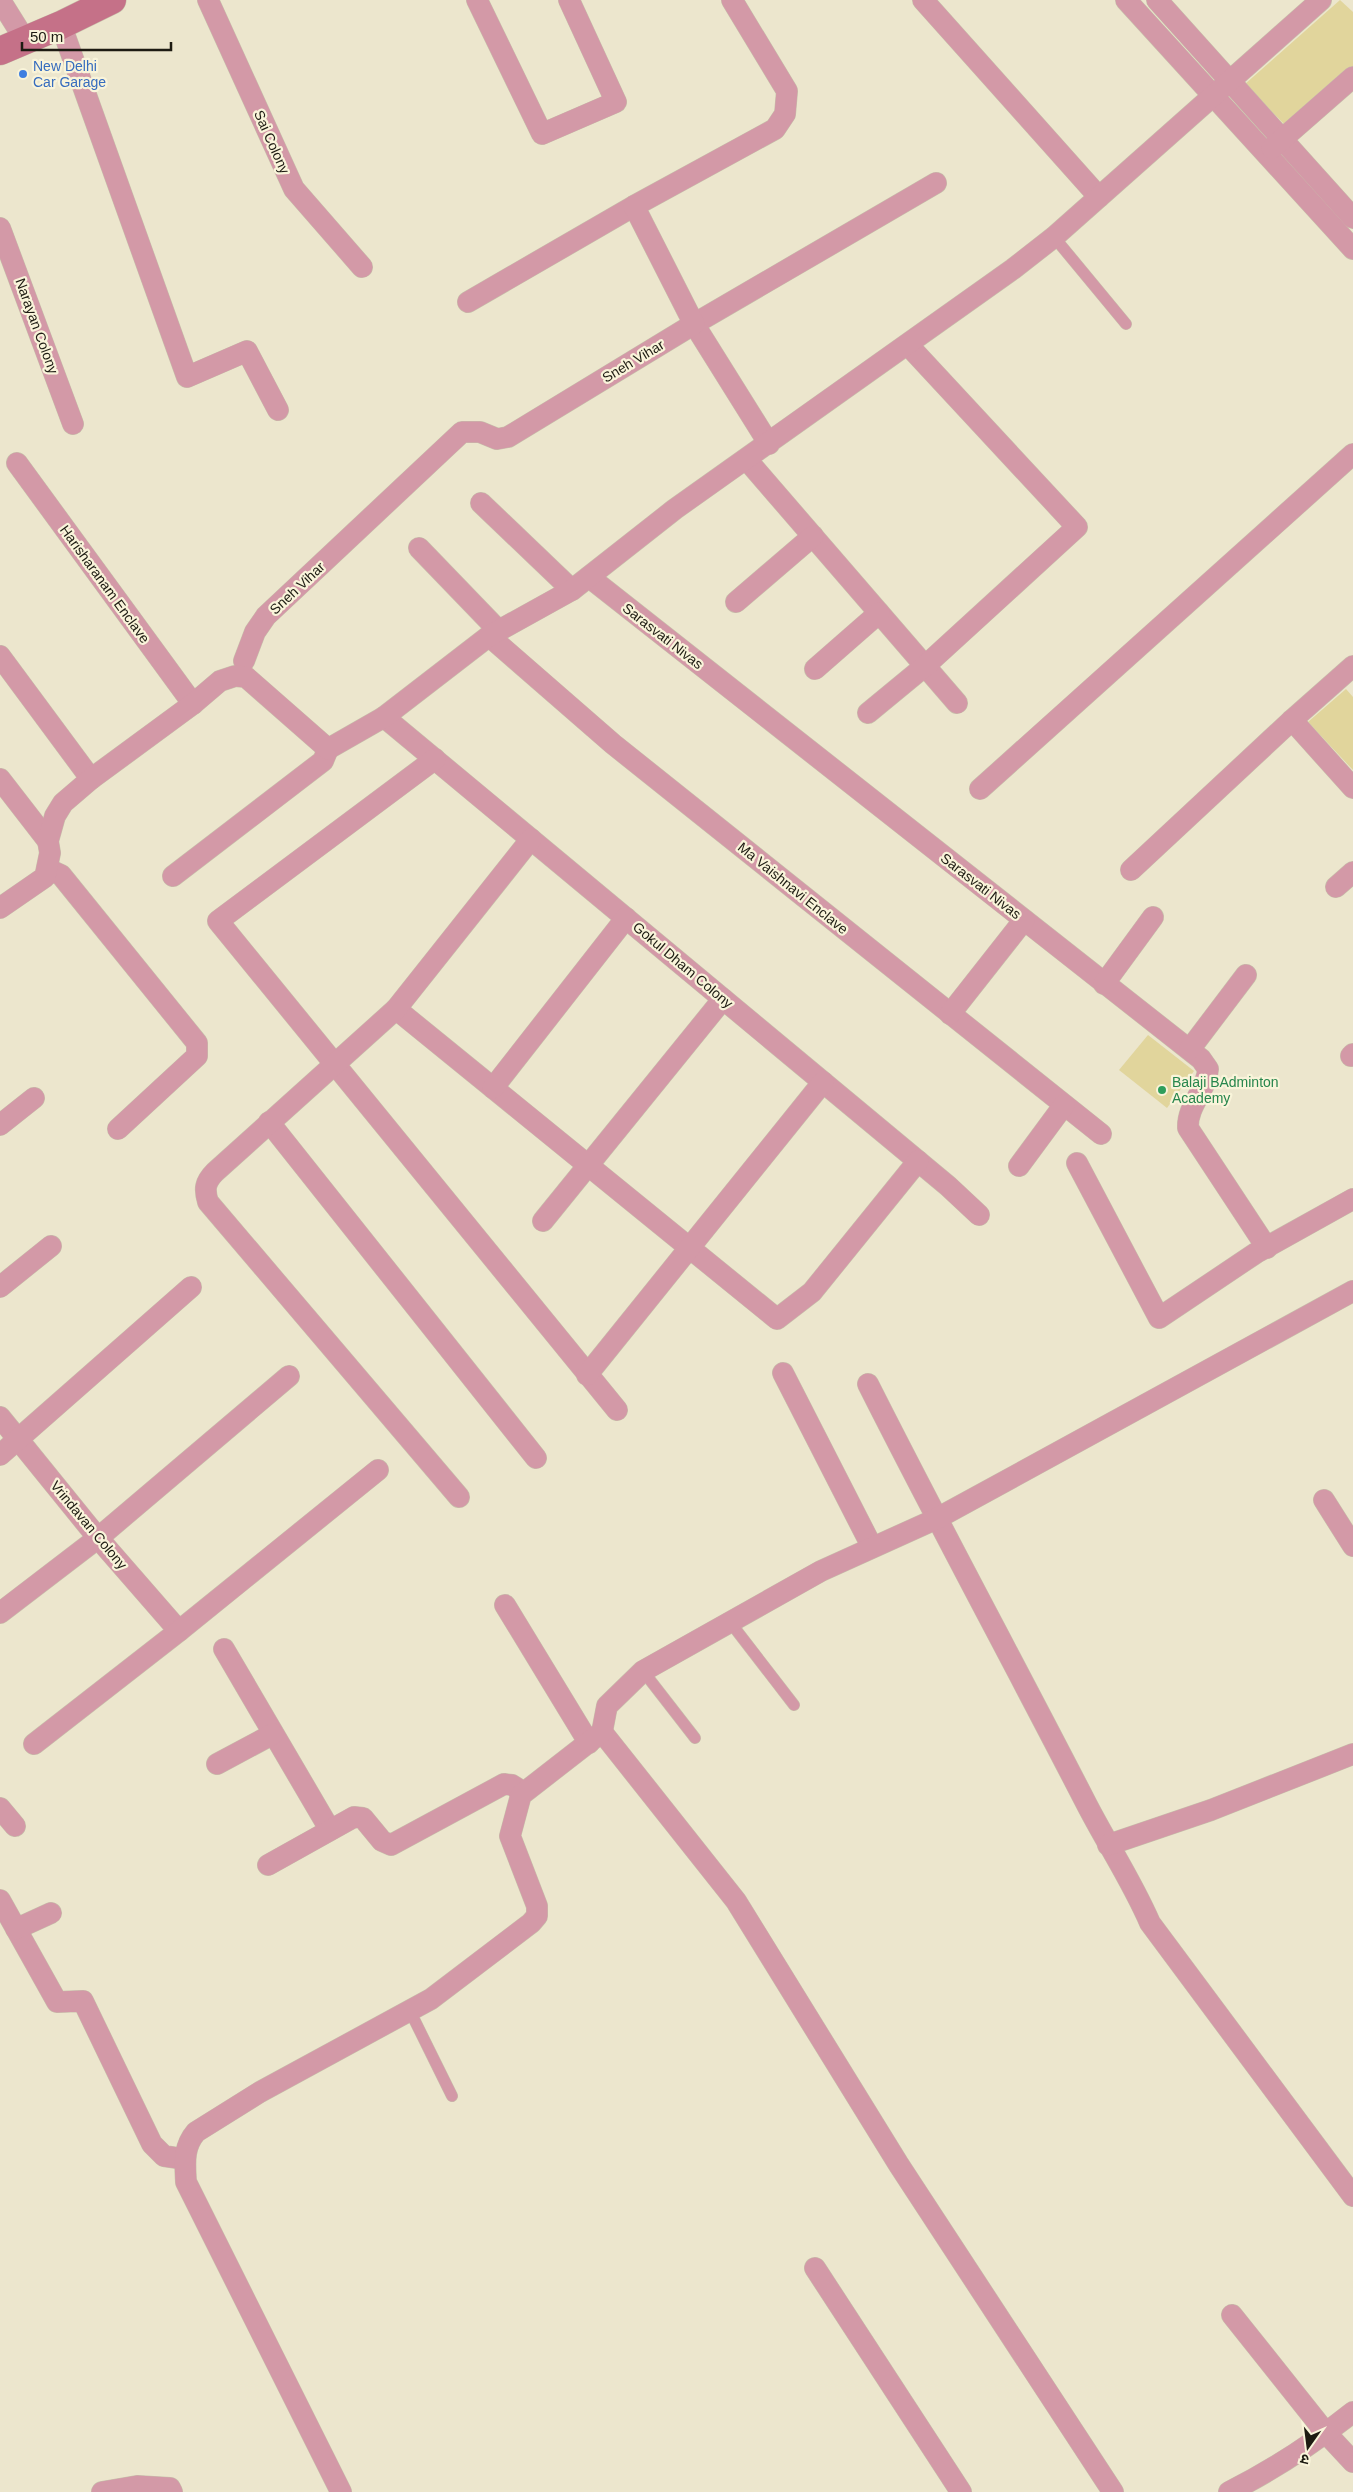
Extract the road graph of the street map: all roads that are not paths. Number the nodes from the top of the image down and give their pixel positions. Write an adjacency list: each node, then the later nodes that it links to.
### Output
1 (0, 0): 12 (street)
2 (112, 0): 11 (street)
3 (208, 0): 26 (street, Sai Colony)
4 (477, 0): 5 (street)
5 (569, 0)
6 (732, 0): 21 (street)
7 (923, 0): 20 (street)
8 (1126, 0): 16 (street)
9 (1157, 0): 15 (street)
10 (1320, 0): 15 (street)
11 (73, 13): 12 (street); 31 (street)
12 (25, 40): 13 (street)
13 (0, 51)
14 (1353, 77): 17 (street)
15 (1230, 81): 16 (street); 17 (street)
16 (1213, 95): 18 (street); 20 (street)
17 (1282, 139): 18 (street); 22 (street)
18 (1266, 153): 25 (street)
19 (936, 183): 28 (street, Sneh Vihar)
20 (1099, 197): 24 (street)
21 (634, 206): 27 (street); 28 (street)
22 (1353, 218)
23 (0, 228): 32 (street, Narayan Colony)
24 (1054, 236): 29 (lane); 30 (street)
25 (1353, 249)
26 (362, 267)
27 (468, 302)
28 (694, 324): 33 (street); 45 (street, Sneh Vihar)
29 (1126, 324)
30 (908, 344): 33 (street); 46 (street)
31 (278, 410)
32 (73, 424)
33 (769, 444): 35 (street)
34 (1353, 454): 59 (street)
35 (747, 460): 38 (street); 40 (street)
36 (17, 463): 50 (street, Harisharanam Enclave)
37 (481, 503): 40 (street, Sarasvati Nivas)
38 (813, 536): 41 (street); 42 (street)
39 (419, 548): 43 (street, Ma Vaishnavi Enclave)
40 (580, 584): 43 (street); 70 (street, Sarasvati Nivas)
41 (736, 602)
42 (879, 613): 46 (street); 47 (street)
43 (494, 634): 52 (street); 75 (street, Ma Vaishnavi Enclave)
44 (0, 656): 57 (street)
45 (244, 661)
46 (925, 666): 49 (street); 51 (street)
47 (815, 669)
48 (1352, 669): 53 (street)
49 (957, 703)
50 (192, 704): 54 (street); 57 (street)
51 (868, 713)
52 (384, 717): 54 (street); 55 (street, Gokul Dham Colony)
53 (1292, 720): 58 (street); 63 (street)
54 (328, 748): 65 (street)
55 (435, 759): 60 (street, Gokul Dham Colony); 77 (street)
56 (0, 779): 61 (street)
57 (91, 779): 61 (street)
58 (1353, 788)
59 (980, 789)
60 (531, 839): 69 (street, Gokul Dham Colony); 74 (street)
61 (48, 841): 62 (street)
62 (48, 869): 67 (street); 84 (street)
63 (1131, 870)
64 (1353, 872): 66 (street)
65 (173, 876)
66 (1336, 887)
67 (0, 908)
68 (1153, 917): 72 (street)
69 (626, 918): 73 (street, Gokul Dham Colony); 79 (street)
70 (1024, 920): 72 (street, Sarasvati Nivas); 75 (street)
71 (1246, 975): 76 (street)
72 (1104, 984): 76 (street, Sarasvati Nivas)
73 (724, 999): 78 (street, Gokul Dham Colony); 88 (street)
74 (396, 1009): 77 (street); 79 (street)
75 (950, 1014): 81 (street, Ma Vaishnavi Enclave)
76 (1190, 1049): 95 (street, Sarasvati Nivas)
77 (333, 1064): 82 (street); 100 (street)
78 (823, 1082): 86 (street, Gokul Dham Colony); 94 (street)
79 (493, 1088): 88 (street)
80 (34, 1098): 83 (street)
81 (1064, 1105): 85 (street, Ma Vaishnavi Enclave); 89 (street)
82 (269, 1122): 107 (street); 109 (street)
83 (0, 1125)
84 (118, 1129)
85 (1101, 1134)
86 (918, 1161): 91 (street, Gokul Dham Colony); 94 (street)
87 (1077, 1163): 95 (street)
88 (588, 1166): 92 (street); 94 (street)
89 (1019, 1166)
90 (1353, 1199): 95 (street)
91 (980, 1215)
92 (543, 1221)
93 (51, 1246): 96 (street)
94 (688, 1248): 100 (street)
95 (1267, 1248)
96 (0, 1286)
97 (191, 1287): 105 (street)
98 (1353, 1291): 111 (street)
99 (783, 1373): 113 (street)
100 (587, 1375): 103 (street)
101 (289, 1376): 112 (street)
102 (868, 1384): 111 (street)
103 (617, 1410)
104 (0, 1417): 105 (street, Vrindavan Colony)
105 (19, 1440): 106 (street); 112 (street, Vrindavan Colony)
106 (0, 1455)
107 (536, 1458)
108 (378, 1470): 118 (street)
109 (459, 1497)
110 (1324, 1500): 114 (street)
111 (936, 1519): 113 (street); 132 (street)
112 (98, 1538): 116 (street); 118 (street, Vrindavan Colony)
113 (872, 1546): 117 (street)
114 (1353, 1546)
115 (505, 1605): 123 (street)
116 (0, 1614)
117 (730, 1622): 120 (street); 121 (lane)
118 (179, 1631): 125 (street)
119 (224, 1650): 122 (street)
120 (643, 1671): 123 (street); 124 (lane)
121 (794, 1705)
122 (274, 1734): 127 (street); 131 (street)
123 (595, 1738): 128 (street); 150 (street)
124 (695, 1738)
125 (34, 1744)
126 (1353, 1754): 132 (street)
127 (217, 1764)
128 (523, 1792): 131 (street); 137 (street)
129 (0, 1808): 130 (street)
130 (15, 1826)
131 (330, 1830): 133 (street)
132 (1108, 1845): 140 (street)
133 (268, 1865)
134 (0, 1900): 136 (street)
135 (51, 1913): 136 (street)
136 (16, 1929): 139 (street)
137 (410, 2010): 138 (lane); 139 (street)
138 (452, 2096)
139 (184, 2159): 148 (street)
140 (1353, 2196)
141 (815, 2268): 149 (street)
142 (1232, 2315): 144 (street)
143 (1353, 2412): 144 (street)
144 (1326, 2433): 145 (street); 151 (street)
145 (1353, 2462)
146 (171, 2490): 147 (street)
147 (102, 2492)
148 (342, 2492)
149 (961, 2492)
150 (1114, 2492)
151 (1229, 2492)

